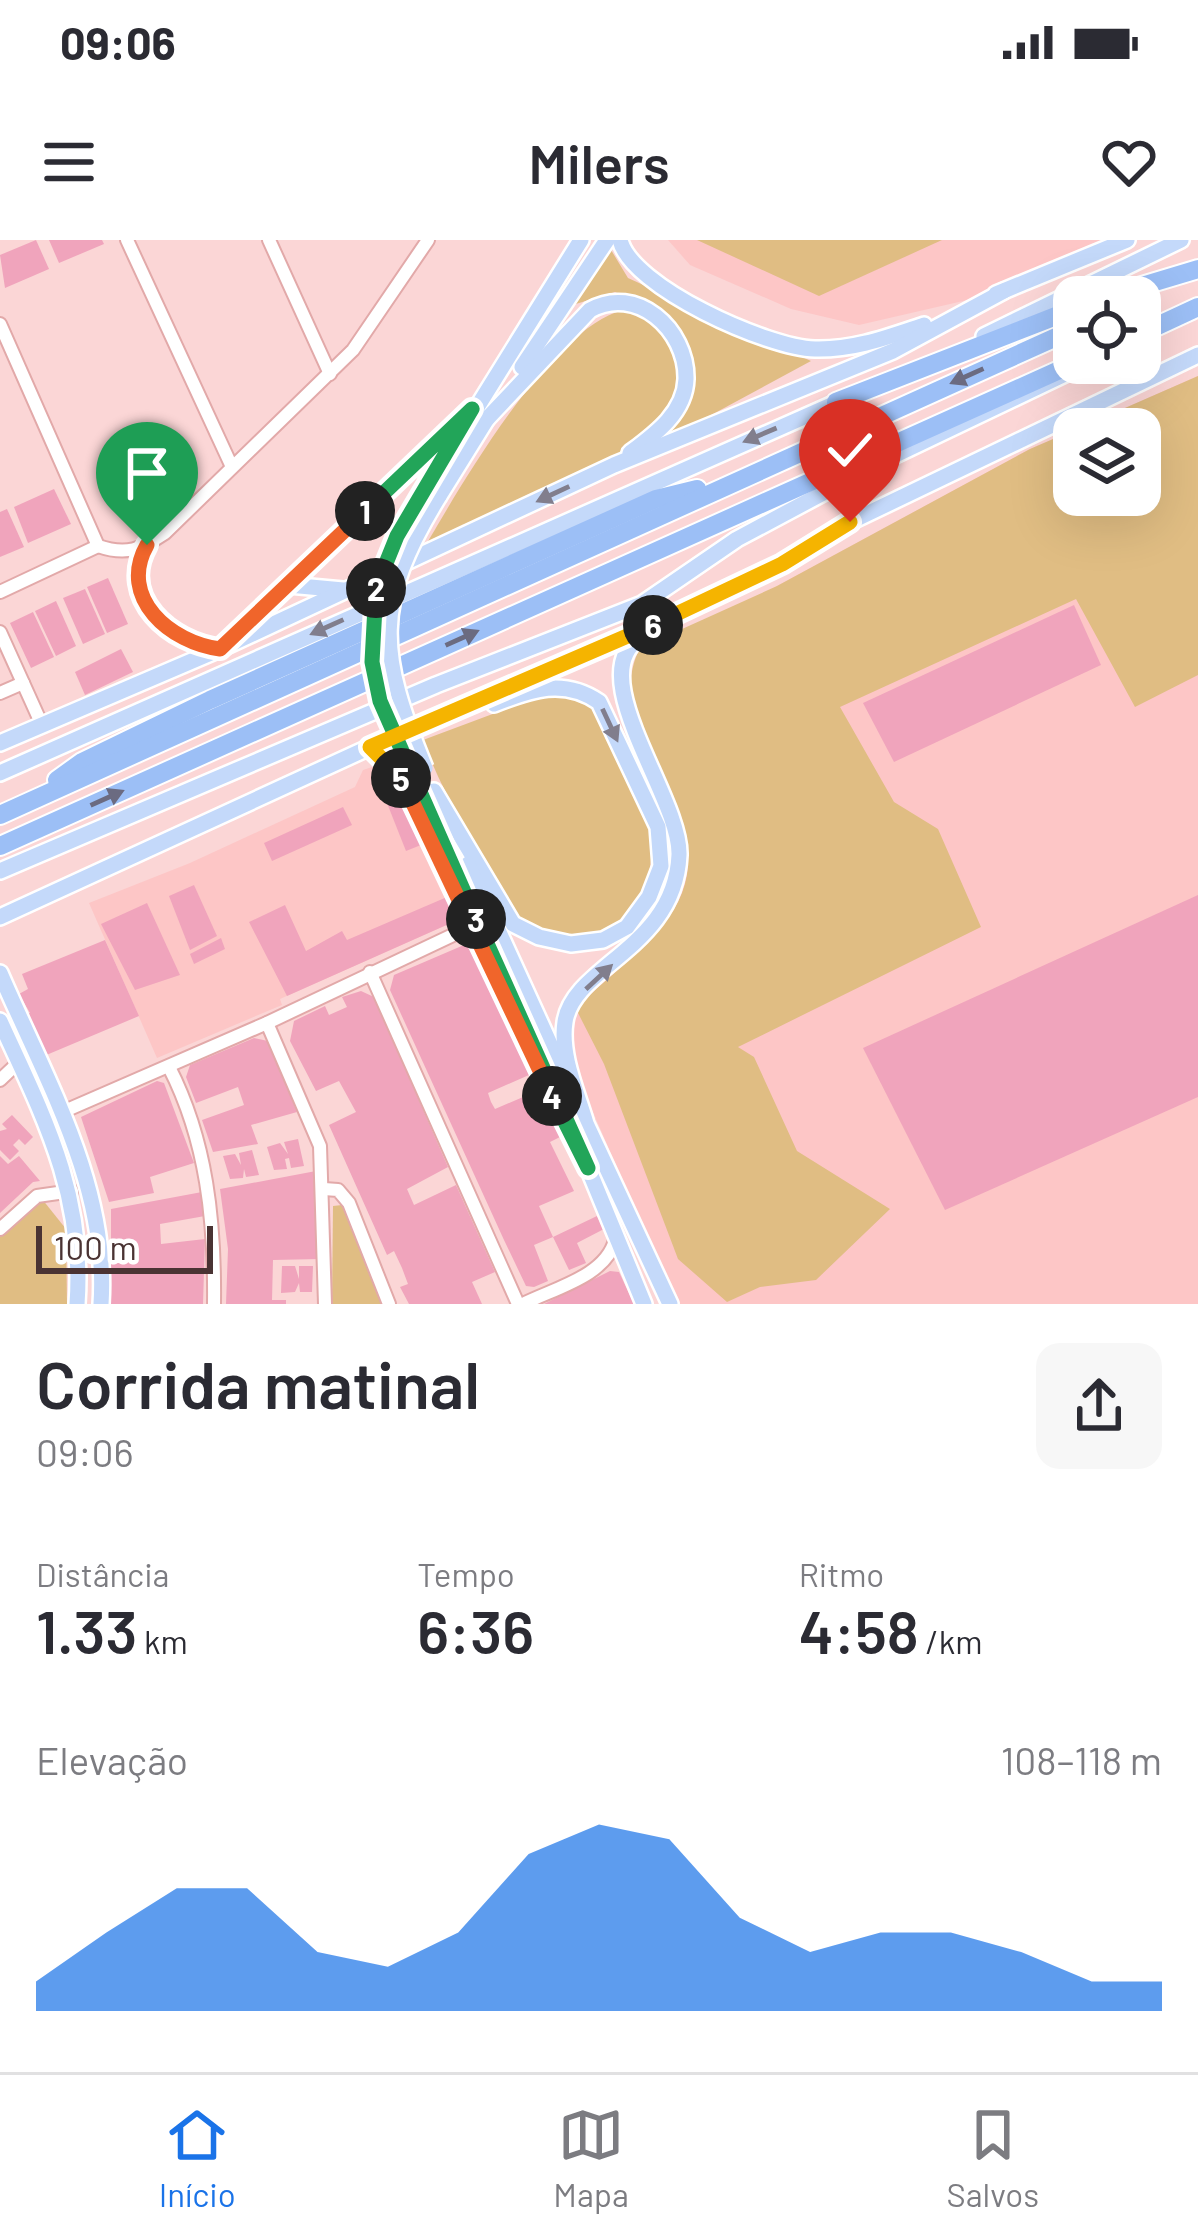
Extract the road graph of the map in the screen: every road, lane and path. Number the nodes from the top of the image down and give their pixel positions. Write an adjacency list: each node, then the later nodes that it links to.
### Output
1 (127, 240): 26 (street)
2 (269, 240): 20 (street)
3 (580, 240): 23 (main road)
4 (607, 240): 24 (main road)
5 (620, 240): 12 (main road)
6 (1127, 240): 12 (main road)
7 (1181, 240): 22 (main road)
8 (422, 243): 20 (street)
9 (1198, 271): 10 (highway); 11 (highway)
10 (1161, 281)
11 (1161, 289)
12 (1004, 291): 25 (main road)
13 (1198, 307): 16 (highway)
14 (1053, 317): 22 (highway)
15 (0, 324): 29 (street)
16 (1161, 324)
17 (1053, 338): 45 (highway, one-way to 45)
18 (1198, 355): 33 (main road)
19 (1053, 373): 46 (highway, one-way to 19)
20 (330, 374): 26 (street)
21 (1053, 380): 47 (main road)
22 (836, 402): 43 (main road, one-way to 43)
23 (472, 409): 27 (main road); 30 (street)
24 (485, 421): 25 (main road); 27 (main road)
25 (614, 465): 31 (main road, one-way to 31)
26 (232, 467): 28 (street)
27 (433, 492): 42 (main road, bridge)
28 (147, 545): 29 (street); 35 (street)
29 (98, 546): 32 (street)
30 (290, 585): 31 (main road); 35 (street)
31 (346, 590): 35 (main road)
32 (0, 592)
33 (676, 615): 39 (main road); 59 (main road, one-way to 33)
34 (0, 632): 36 (street)
35 (220, 649): 38 (main road)
36 (23, 683): 37 (street); 38 (street)
37 (0, 693)
38 (42, 725): 40 (main road)
39 (394, 736): 41 (main road); 44 (main road, one-way to 44)
40 (0, 743)
41 (370, 747): 48 (main road); 49 (street)
42 (417, 772): 44 (main road); 60 (main road)
43 (0, 773)
44 (434, 791): 59 (main road)
45 (8, 812)
46 (0, 846)
47 (0, 871)
48 (5, 915): 50 (main road)
49 (472, 926): 51 (street); 60 (street)
50 (0, 932)
51 (370, 972): 54 (street); 72 (street)
52 (0, 973): 58 (main road)
53 (0, 1021): 55 (main road)
54 (267, 1023): 56 (street); 61 (street)
55 (19, 1062): 57 (street); 62 (main road)
56 (169, 1066): 58 (street); 69 (street)
57 (0, 1079)
58 (60, 1112): 65 (main road)
59 (585, 1120): 74 (main road)
60 (588, 1168): 64 (main road)
61 (324, 1189): 70 (street); 71 (street)
62 (71, 1191): 63 (street); 66 (main road)
63 (0, 1229)
64 (615, 1240): 72 (street); 73 (main road)
65 (104, 1264): 66 (main road); 68 (main road)
66 (80, 1268): 67 (main road)
67 (77, 1304)
68 (101, 1304)
69 (214, 1304)
70 (325, 1304)
71 (389, 1304)
72 (520, 1304)
73 (644, 1304)
74 (670, 1304)

